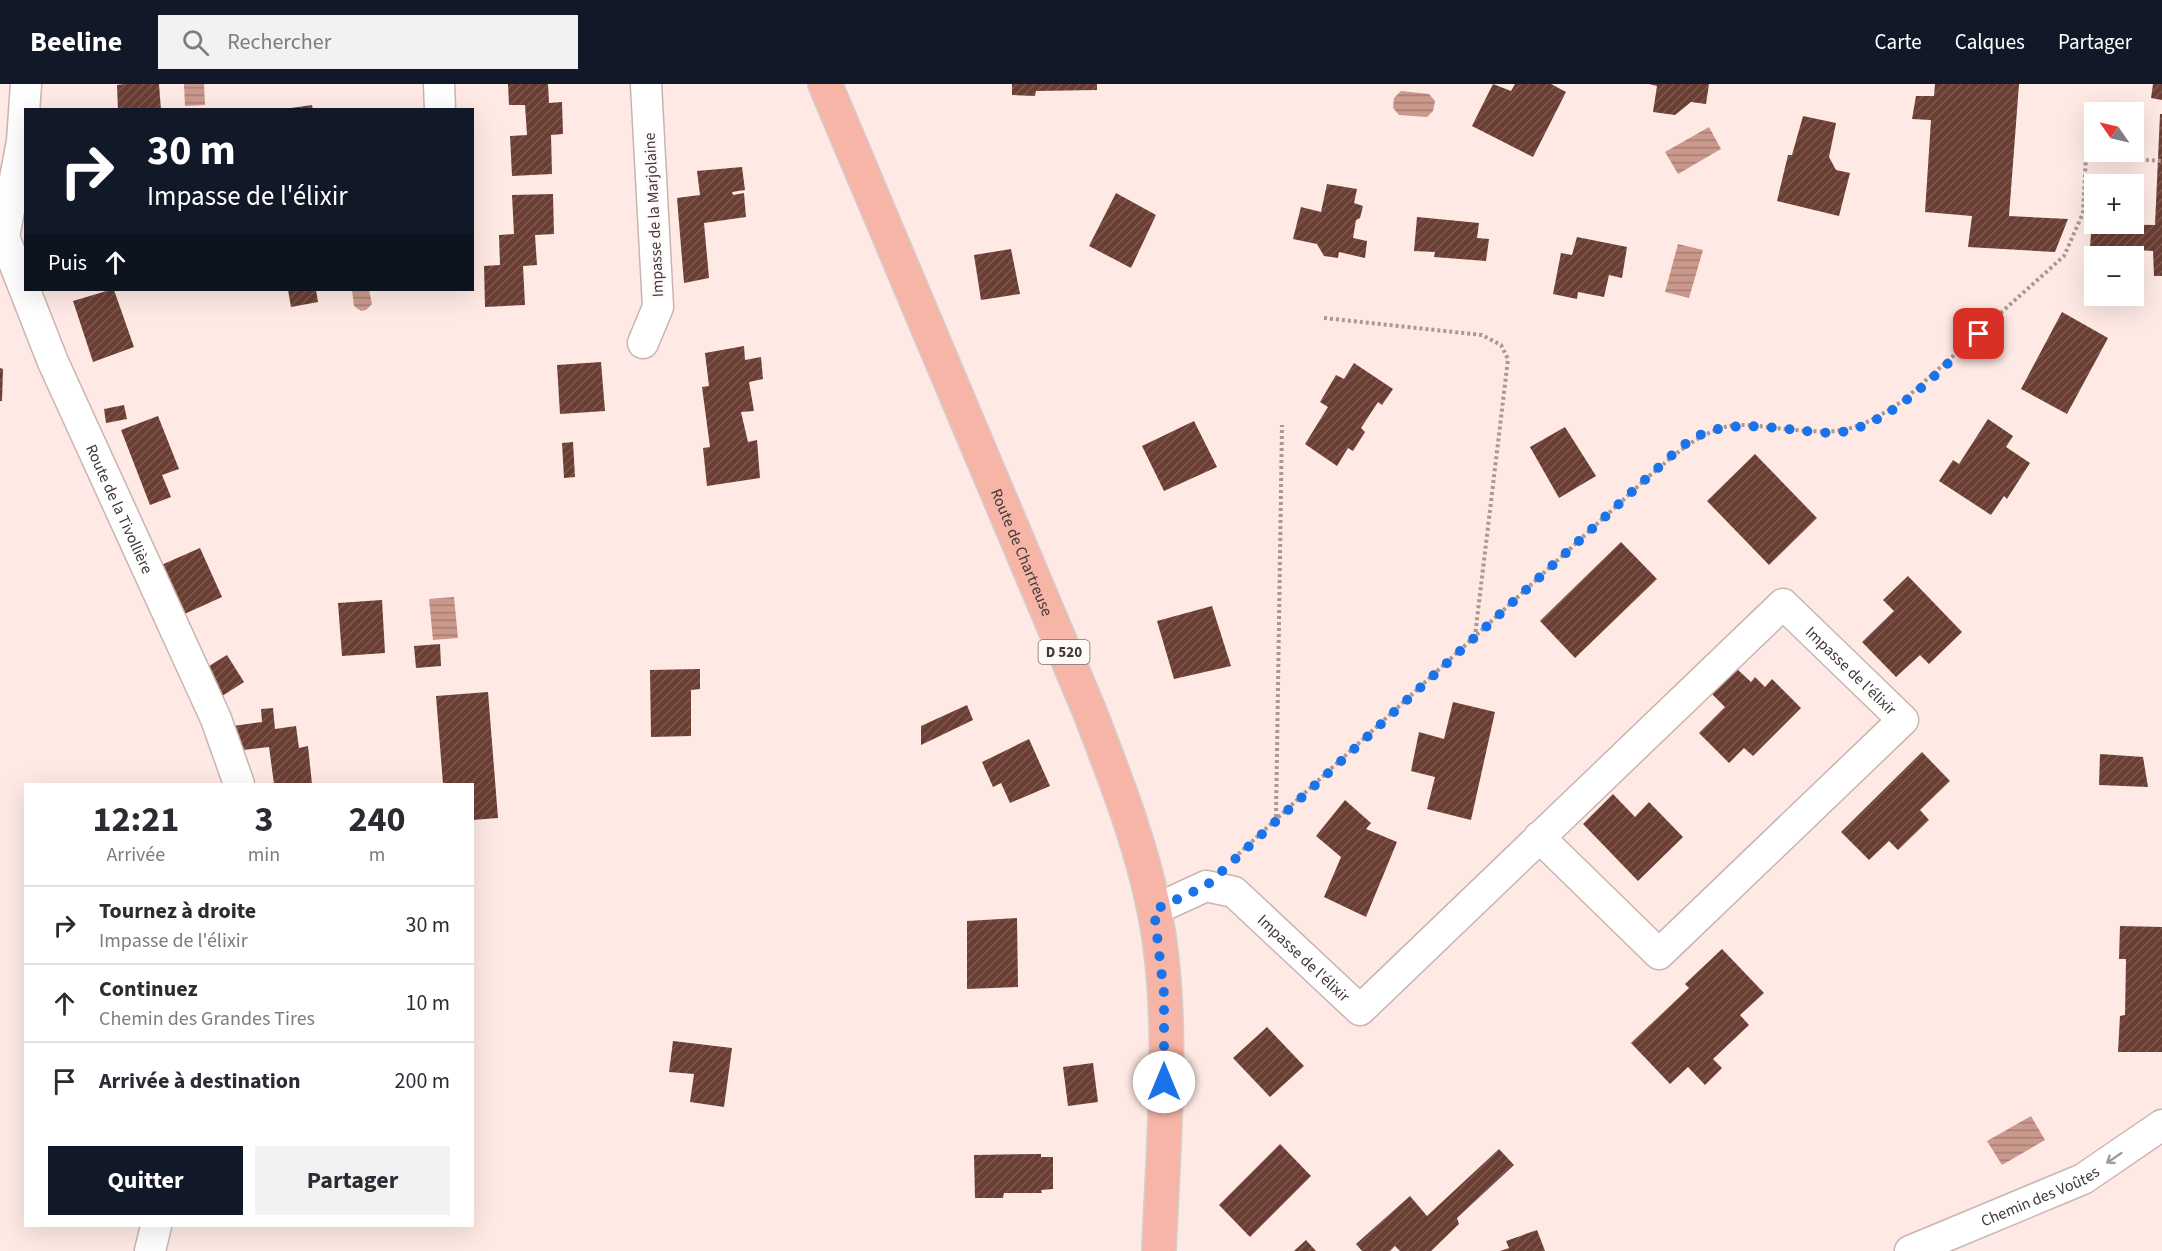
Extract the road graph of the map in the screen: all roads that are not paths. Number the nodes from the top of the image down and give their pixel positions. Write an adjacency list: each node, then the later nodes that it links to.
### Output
1 (26, 84): 5 (street)
2 (440, 84): 6 (street)
3 (646, 84): 11 (street, Impasse de la Marjolaine)
4 (825, 84): 14 (main road, Route de Chartreuse / D 520)
5 (24, 108)
6 (440, 108)
7 (24, 112): 8 (street)
8 (2, 236): 9 (street, Route de la Tivollière)
9 (24, 290)
10 (24, 291): 12 (street, Route de la Tivollière)
11 (644, 343)
12 (239, 783)
13 (1539, 837): 13 (street, Impasse de l'élixir); 14 (street, Impasse de l'élixir)
14 (1154, 910): 18 (main road, Route de Chartreuse / D 520)
15 (2162, 1125): 19 (street, Chemin des Voûtes, one-way to 19)
16 (156, 1227): 17 (street)
17 (150, 1251)
18 (1159, 1251)
19 (1910, 1251)

